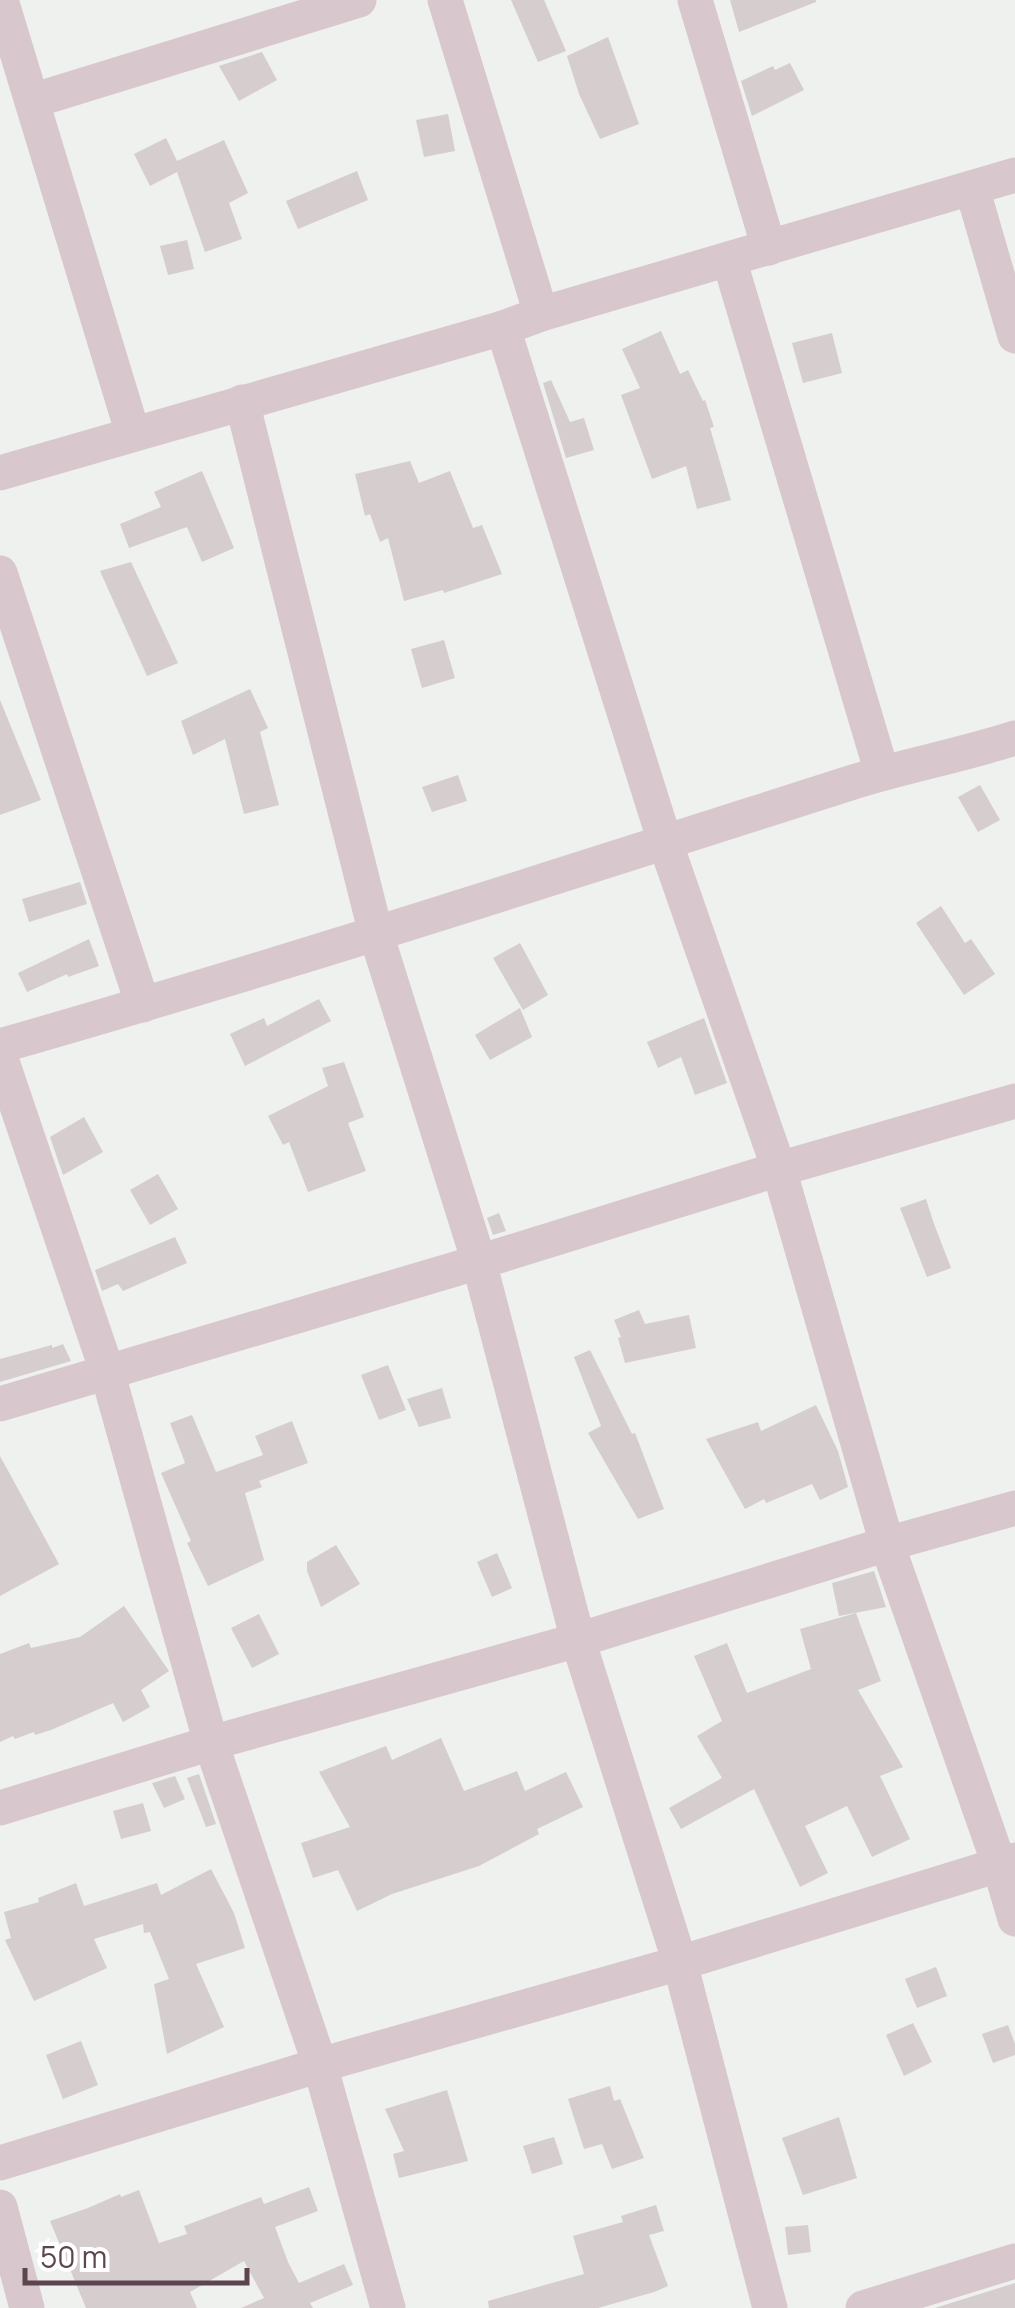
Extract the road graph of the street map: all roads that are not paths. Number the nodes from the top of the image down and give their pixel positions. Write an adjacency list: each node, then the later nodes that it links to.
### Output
1 (1, 0): 6 (street)
2 (359, 0): 5 (street)
3 (445, 0): 11 (street)
4 (695, 0): 9 (street)
5 (269, 13): 6 (street)
6 (32, 102): 15 (street)
7 (1015, 175): 8 (street)
8 (972, 188): 9 (street); 13 (street)
9 (769, 248): 10 (street)
10 (728, 259): 11 (street); 19 (street)
11 (541, 314): 12 (street)
12 (502, 328): 14 (street); 20 (street)
13 (1015, 336)
14 (242, 402): 15 (street); 21 (street)
15 (133, 434): 16 (street)
16 (0, 474)
17 (0, 572): 22 (street)
18 (1013, 745): 19 (street)
19 (882, 773): 20 (street)
20 (665, 842): 21 (street); 26 (street)
21 (376, 934): 22 (street); 27 (street)
22 (143, 1005): 23 (street)
23 (0, 1046)
24 (0, 1056): 28 (street)
25 (1015, 1101): 26 (street)
26 (779, 1169): 27 (street); 31 (street)
27 (479, 1262): 28 (street); 32 (street)
28 (107, 1371): 29 (street); 33 (street)
29 (0, 1404)
30 (1015, 1508): 31 (street)
31 (887, 1544): 32 (street); 35 (street)
32 (578, 1640): 33 (street); 37 (street)
33 (211, 1743): 34 (street); 38 (street)
34 (0, 1808)
35 (1007, 1862): 36 (street); 37 (street)
36 (1015, 1919)
37 (680, 1963): 38 (street); 44 (street)
38 (320, 2065): 39 (street); 43 (street)
39 (0, 2162)
40 (0, 2207): 42 (street)
41 (1015, 2261): 45 (street)
42 (27, 2308)
43 (388, 2308)
44 (770, 2308)
45 (863, 2308)

